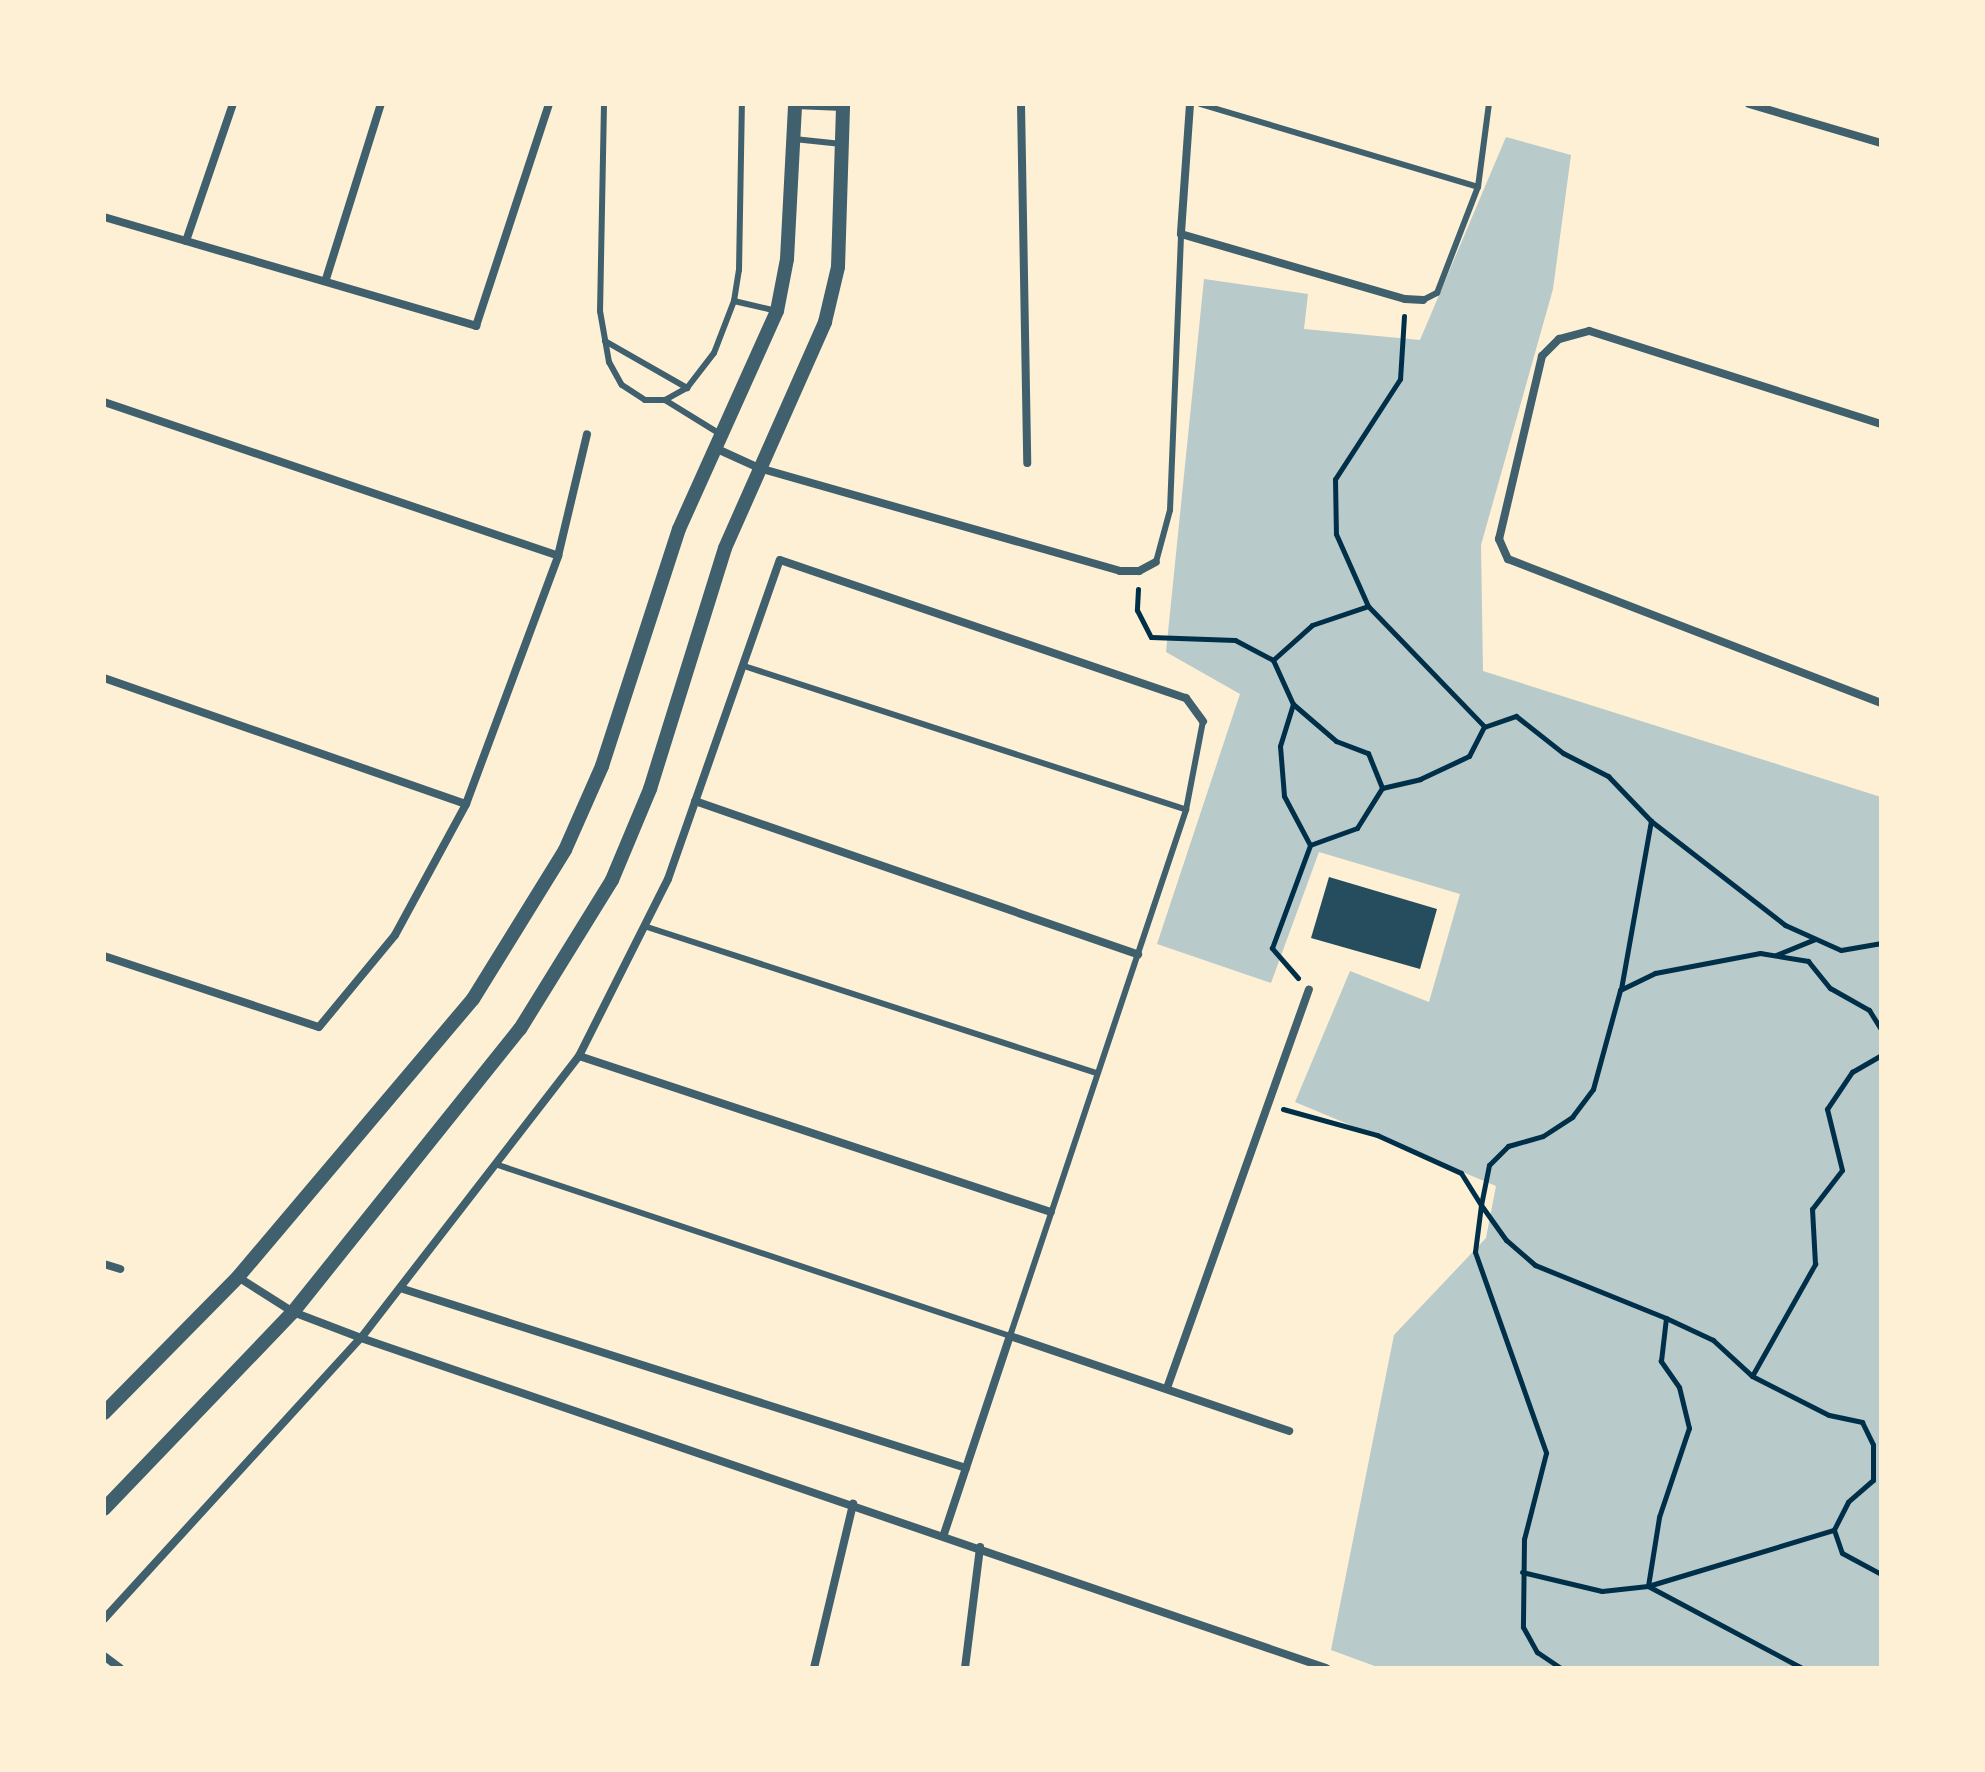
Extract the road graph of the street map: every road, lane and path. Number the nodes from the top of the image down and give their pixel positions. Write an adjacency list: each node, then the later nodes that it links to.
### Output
1 (233, 104): 19 (street)
2 (381, 104): 20 (street)
3 (549, 104): 20 (street)
4 (604, 104): 25 (lane)
5 (742, 104): 23 (lane)
6 (1021, 104): 32 (street)
7 (1190, 104): 18 (street)
8 (1200, 104): 16 (lane)
9 (1489, 104): 16 (lane)
10 (1749, 104): 14 (street)
11 (795, 105): 12 (lane); 13 (street)
12 (843, 106): 15 (street)
13 (794, 139): 15 (lane); 24 (street)
14 (1881, 143)
15 (842, 144): 33 (street)
16 (1478, 187): 22 (lane)
17 (104, 217): 19 (street)
18 (1181, 234): 21 (street); 35 (lane)
19 (186, 241): 20 (street)
20 (326, 279)
21 (1405, 299): 22 (street); 37 (path)
22 (1423, 300)
23 (734, 301): 24 (lane); 26 (lane)
24 (777, 311): 31 (street)
25 (605, 341): 26 (lane); 27 (lane)
26 (687, 388): 27 (lane)
27 (665, 400): 31 (lane)
28 (104, 402): 34 (street)
29 (1881, 424): 41 (street)
30 (587, 434): 34 (street)
31 (718, 441): 33 (street); 69 (street)
32 (1027, 463)
33 (759, 468): 36 (street); 71 (street)
34 (558, 556): 47 (street)
35 (1156, 562): 36 (street)
36 (1139, 571): 38 (path)
37 (1368, 606): 38 (path); 44 (path)
38 (1273, 660): 42 (path)
39 (744, 666): 43 (street); 46 (street); 48 (lane)
40 (104, 678): 47 (street)
41 (1881, 703)
42 (1293, 704): 45 (path); 50 (path)
43 (1203, 721): 48 (lane)
44 (1484, 727): 45 (path); 49 (path)
45 (1382, 788): 50 (path)
46 (695, 801): 51 (street); 54 (street)
47 (466, 804): 56 (street)
48 (1186, 810): 54 (lane)
49 (1651, 821): 52 (path); 58 (path)
50 (1310, 845): 57 (path)
51 (644, 926): 61 (street); 62 (lane)
52 (1816, 939): 53 (path); 55 (path)
53 (1881, 943)
54 (1138, 954): 62 (lane)
55 (1775, 955): 58 (path); 59 (path)
56 (104, 956)
57 (1309, 990): 63 (street)
58 (1620, 990): 65 (path)
59 (1881, 1029)
60 (1881, 1055): 75 (path)
61 (579, 1056): 64 (street); 66 (street)
62 (1097, 1073): 66 (lane)
63 (1267, 1104): 65 (path); 76 (street)
64 (495, 1164): 70 (street); 73 (lane)
65 (1481, 1205): 72 (path); 85 (path)
66 (1051, 1212): 73 (lane)
67 (104, 1264): 68 (street)
68 (120, 1269)
69 (238, 1277): 71 (street); 77 (street)
70 (400, 1288): 74 (street); 79 (street)
71 (293, 1312): 74 (street); 81 (street)
72 (1666, 1318): 75 (path); 87 (path)
73 (1010, 1336): 76 (street); 79 (street)
74 (361, 1338): 80 (street); 88 (street)
75 (1752, 1376): 82 (path)
76 (1167, 1388): 78 (street)
77 (104, 1413)
78 (1289, 1431)
79 (966, 1468): 83 (street)
80 (853, 1504): 83 (street); 92 (street)
81 (104, 1509)
82 (1834, 1530): 86 (path); 87 (path)
83 (944, 1534): 84 (street)
84 (980, 1547): 90 (street); 93 (street)
85 (1522, 1572): 87 (path); 95 (path)
86 (1881, 1574)
87 (1648, 1586): 96 (path)
88 (104, 1619)
89 (104, 1656): 91 (street)
90 (1307, 1664): 94 (street)
91 (120, 1668)
92 (814, 1668)
93 (965, 1668)
94 (1326, 1668)
95 (1561, 1668)
96 (1802, 1668)

